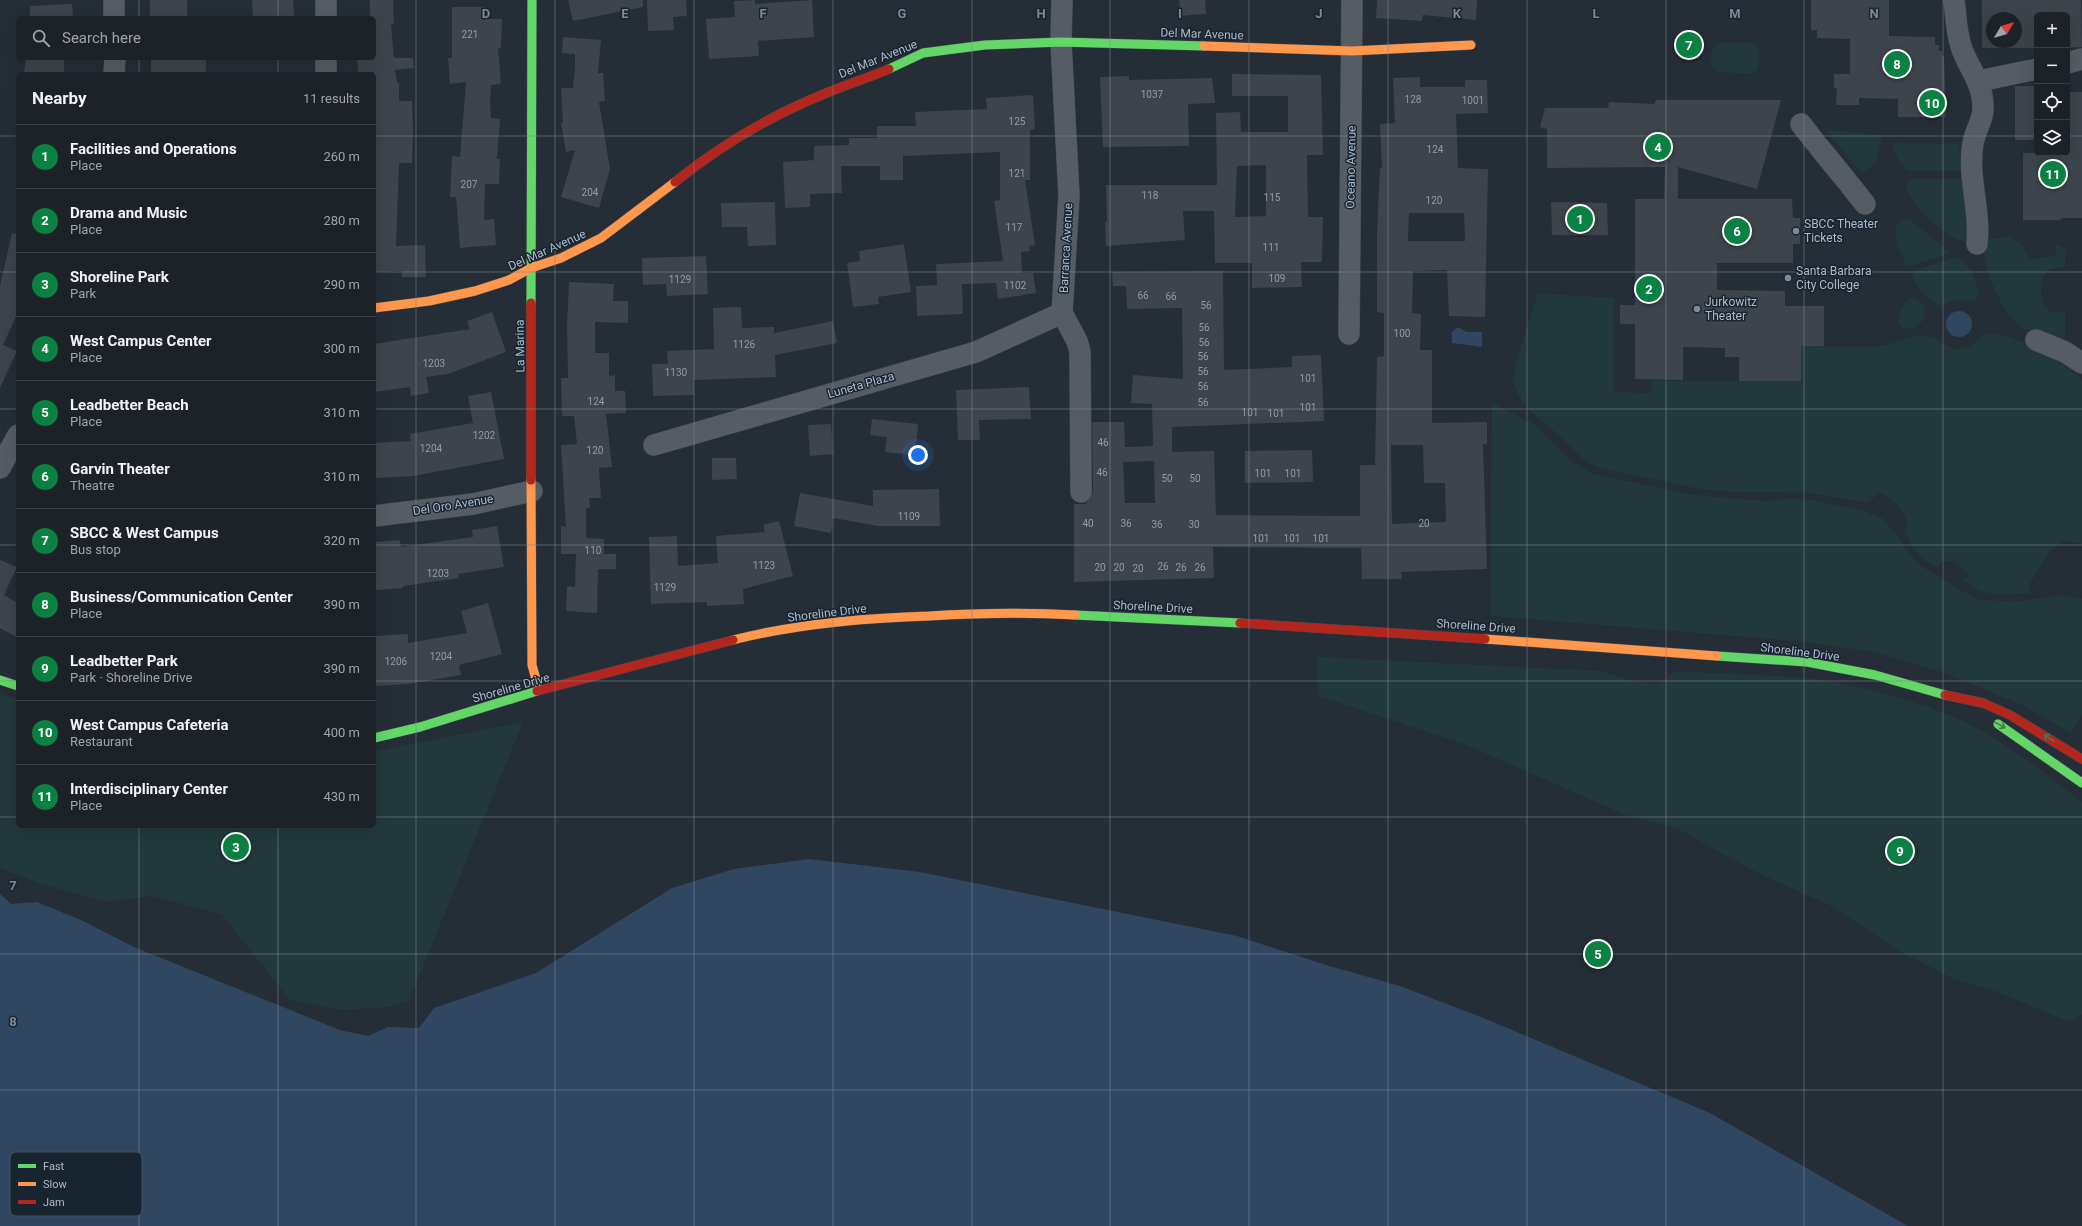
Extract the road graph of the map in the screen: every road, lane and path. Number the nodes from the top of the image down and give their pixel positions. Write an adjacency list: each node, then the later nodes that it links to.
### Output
1 (114, 0): 7 (street)
2 (326, 0): 8 (street)
3 (532, 0): 23 (main road, La Marina)
4 (1062, 0): 9 (street, Barranca Avenue)
5 (1352, 0): 11 (street, Oceano Avenue)
6 (1954, 0): 19 (street)
7 (114, 16)
8 (326, 16)
9 (1061, 42): 11 (main road, Del Mar Avenue); 23 (main road, Del Mar Avenue); 25 (street, Barranca Avenue)
10 (1471, 45): 11 (main road, Del Mar Avenue)
11 (1352, 51): 26 (street, Oceano Avenue)
12 (115, 60): 17 (street)
13 (326, 60): 18 (street)
14 (2082, 60): 15 (street)
15 (2070, 62)
16 (2034, 70): 19 (street)
17 (114, 72)
18 (326, 72)
19 (1979, 81): 22 (street)
20 (1801, 124): 21 (street)
21 (1865, 204)
22 (1977, 244)
23 (531, 268): 24 (main road, Del Mar Avenue); 32 (main road, La Marina)
24 (376, 308)
25 (1062, 313): 29 (street, Luneta Plaza); 33 (street)
26 (1349, 334)
27 (2036, 340): 28 (street)
28 (2082, 362)
29 (654, 445)
30 (15, 446): 31 (street)
31 (0, 468)
32 (532, 491): 34 (street, Del Oro Avenue); 37 (main road, La Marina)
33 (1081, 492)
34 (376, 516)
35 (0, 680): 36 (main road)
36 (16, 685)
37 (539, 690): 38 (main road, Shoreline Drive); 41 (main road, Shoreline Drive)
38 (1940, 694): 39 (main road, Shoreline Drive); 42 (main road, Shoreline Drive, one-way to 38)
39 (1978, 713)
40 (1990, 720): 43 (main road, one-way to 43)
41 (376, 738)
42 (2082, 759)
43 (2082, 783)

